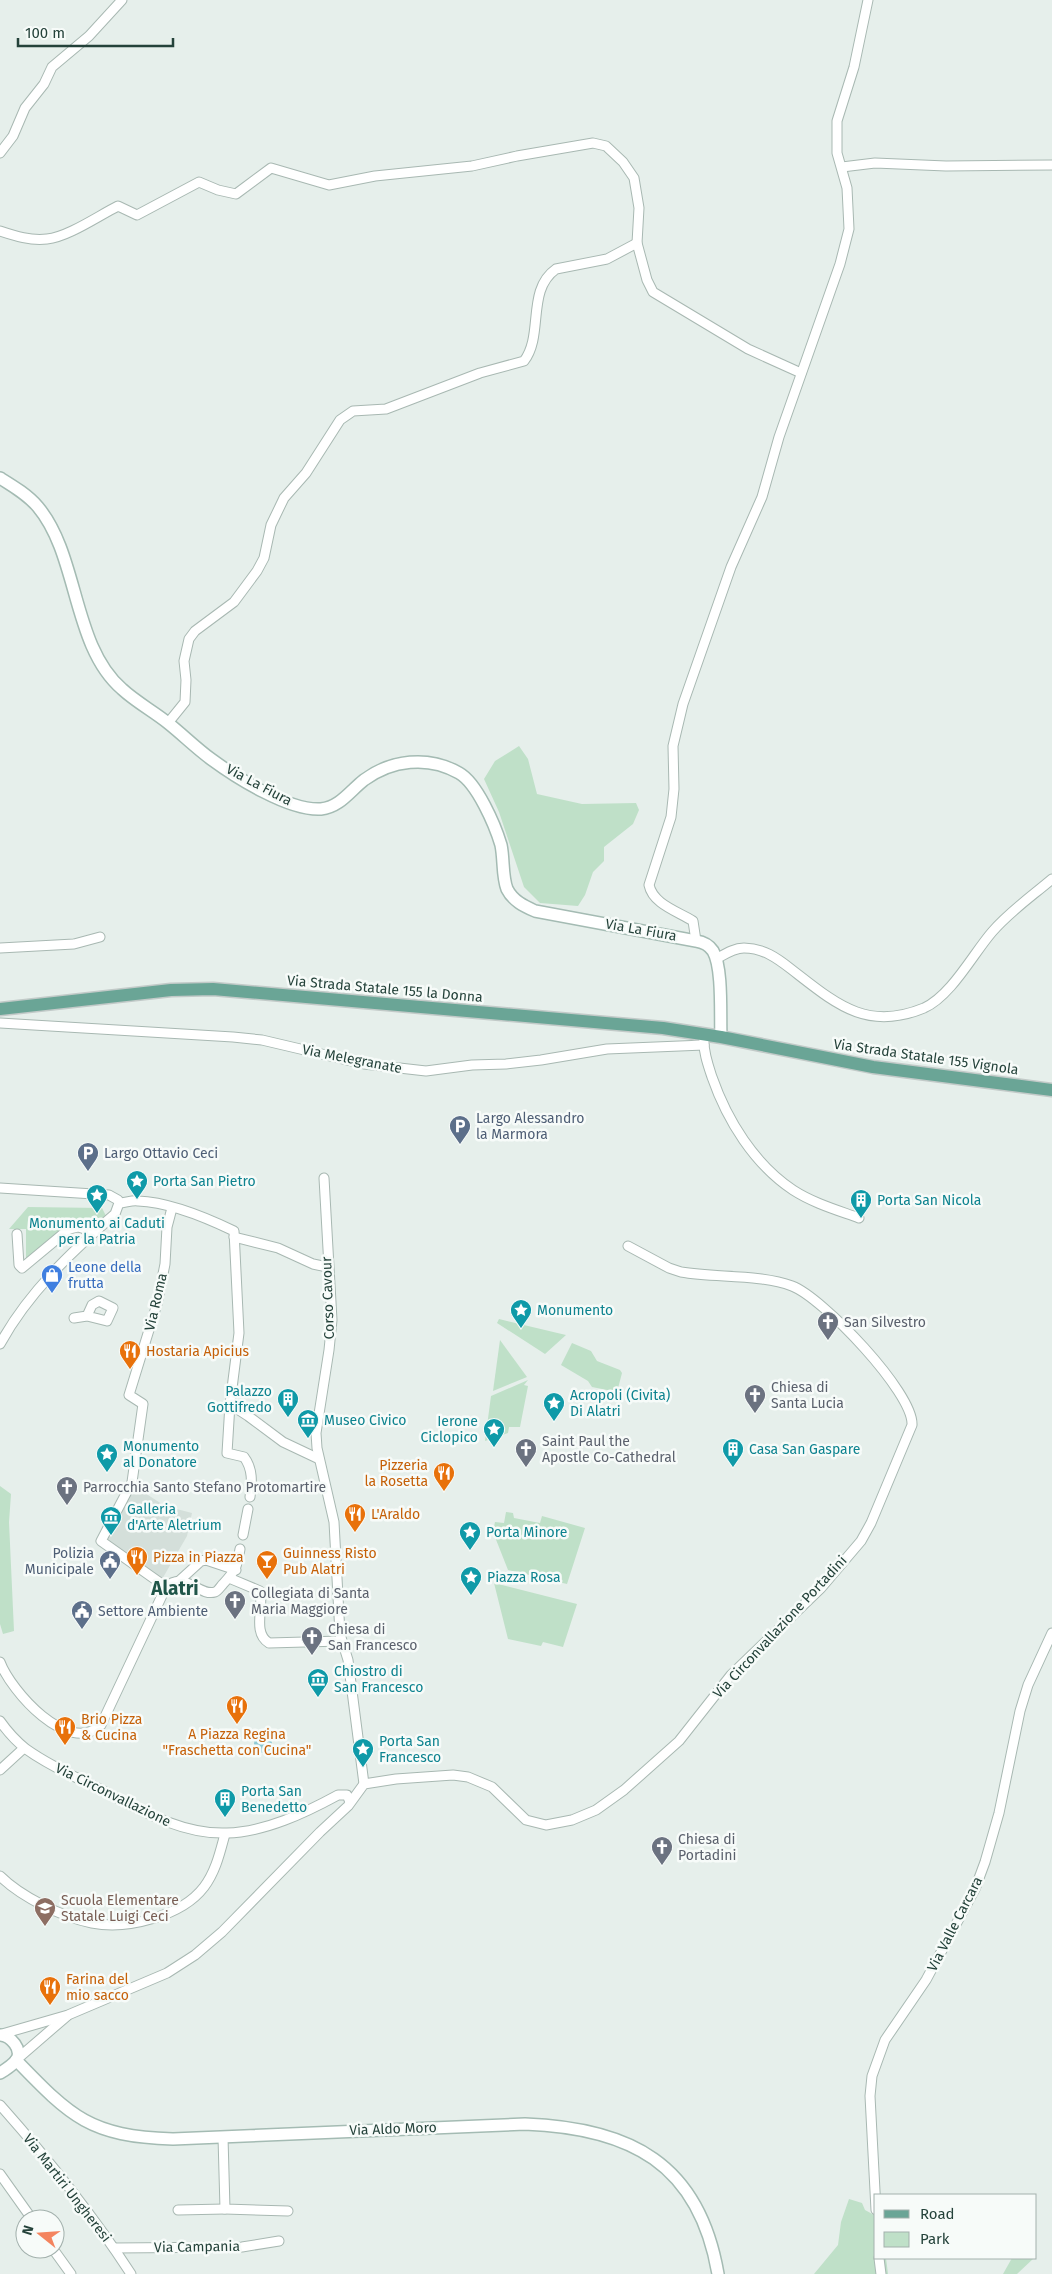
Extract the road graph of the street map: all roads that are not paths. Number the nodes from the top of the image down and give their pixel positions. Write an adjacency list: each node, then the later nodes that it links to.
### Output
1 (122, 0): 3 (street)
2 (868, 0): 5 (street)
3 (0, 153)
4 (1052, 165): 5 (street)
5 (842, 167): 8 (street)
6 (0, 232): 7 (street)
7 (637, 243): 8 (street); 10 (street)
8 (801, 373): 13 (street)
9 (0, 478): 10 (main road, Via La Fiura)
10 (168, 723): 13 (main road, Via La Fiura)
11 (1052, 879): 15 (street)
12 (100, 937): 14 (street)
13 (696, 941): 15 (main road, Via La Fiura)
14 (0, 948)
15 (716, 959): 18 (main road)
16 (0, 1009): 19 (main road, Via Strada Statale 155 la Donna)
17 (0, 1023): 19 (street, Via Melegranate)
18 (721, 1037): 19 (main road, Via Strada Statale 155 la Donna); 20 (main road, Via Strada Statale 155 la Donna)
19 (704, 1040): 26 (street)
20 (766, 1046): 21 (main road, Via Strada Statale 155 Vignola)
21 (1052, 1090)
22 (324, 1178): 31 (street, Corso Cavour)
23 (0, 1188): 24 (street)
24 (119, 1204): 25 (street); 27 (street)
25 (172, 1208): 29 (street); 44 (street, Via Roma)
26 (859, 1218)
27 (95, 1232): 28 (street); 34 (street)
28 (17, 1234)
29 (234, 1236): 31 (street); 35 (street)
30 (628, 1246): 51 (street, Via Circonvallazione Portadini)
31 (327, 1267): 36 (street, Corso Cavour)
32 (87, 1316): 33 (street)
33 (74, 1318)
34 (0, 1344)
35 (231, 1405): 36 (street); 37 (street)
36 (319, 1459): 46 (street, Corso Cavour)
37 (250, 1496)
38 (248, 1512): 39 (street)
39 (243, 1535)
40 (240, 1549): 41 (street)
41 (236, 1570): 42 (street); 43 (street)
42 (229, 1578): 43 (street); 46 (street)
43 (179, 1581): 44 (street)
44 (166, 1587): 47 (street)
45 (1052, 1633): 62 (street, Via Valle Carcara)
46 (341, 1641): 51 (street, Corso Cavour)
47 (0, 1662)
48 (0, 1721): 49 (street, Via Circonvallazione)
49 (24, 1748): 50 (street); 53 (street, Via Circonvallazione)
50 (0, 1770)
51 (364, 1784): 52 (street)
52 (350, 1802): 53 (street, Via Circonvallazione); 55 (street)
53 (225, 1834): 54 (street)
54 (0, 1876)
55 (68, 2015): 56 (street); 57 (street)
56 (1, 2034): 57 (main road)
57 (16, 2060): 58 (main road); 60 (main road, Via Aldo Moro)
58 (0, 2073)
59 (0, 2105): 68 (street, Via Martiri Ungheresi)
60 (223, 2137): 64 (street); 73 (main road, Via Aldo Moro)
61 (0, 2174): 63 (street)
62 (875, 2194)
63 (25, 2209)
64 (224, 2209): 65 (street); 66 (street)
65 (178, 2210)
66 (288, 2211)
67 (279, 2241): 68 (street, Via Campania)
68 (114, 2248): 72 (street, Via Martiri Ungheresi)
69 (61, 2259): 71 (street)
70 (879, 2259): 74 (street)
71 (71, 2274)
72 (131, 2274)
73 (718, 2274)
74 (881, 2274)

